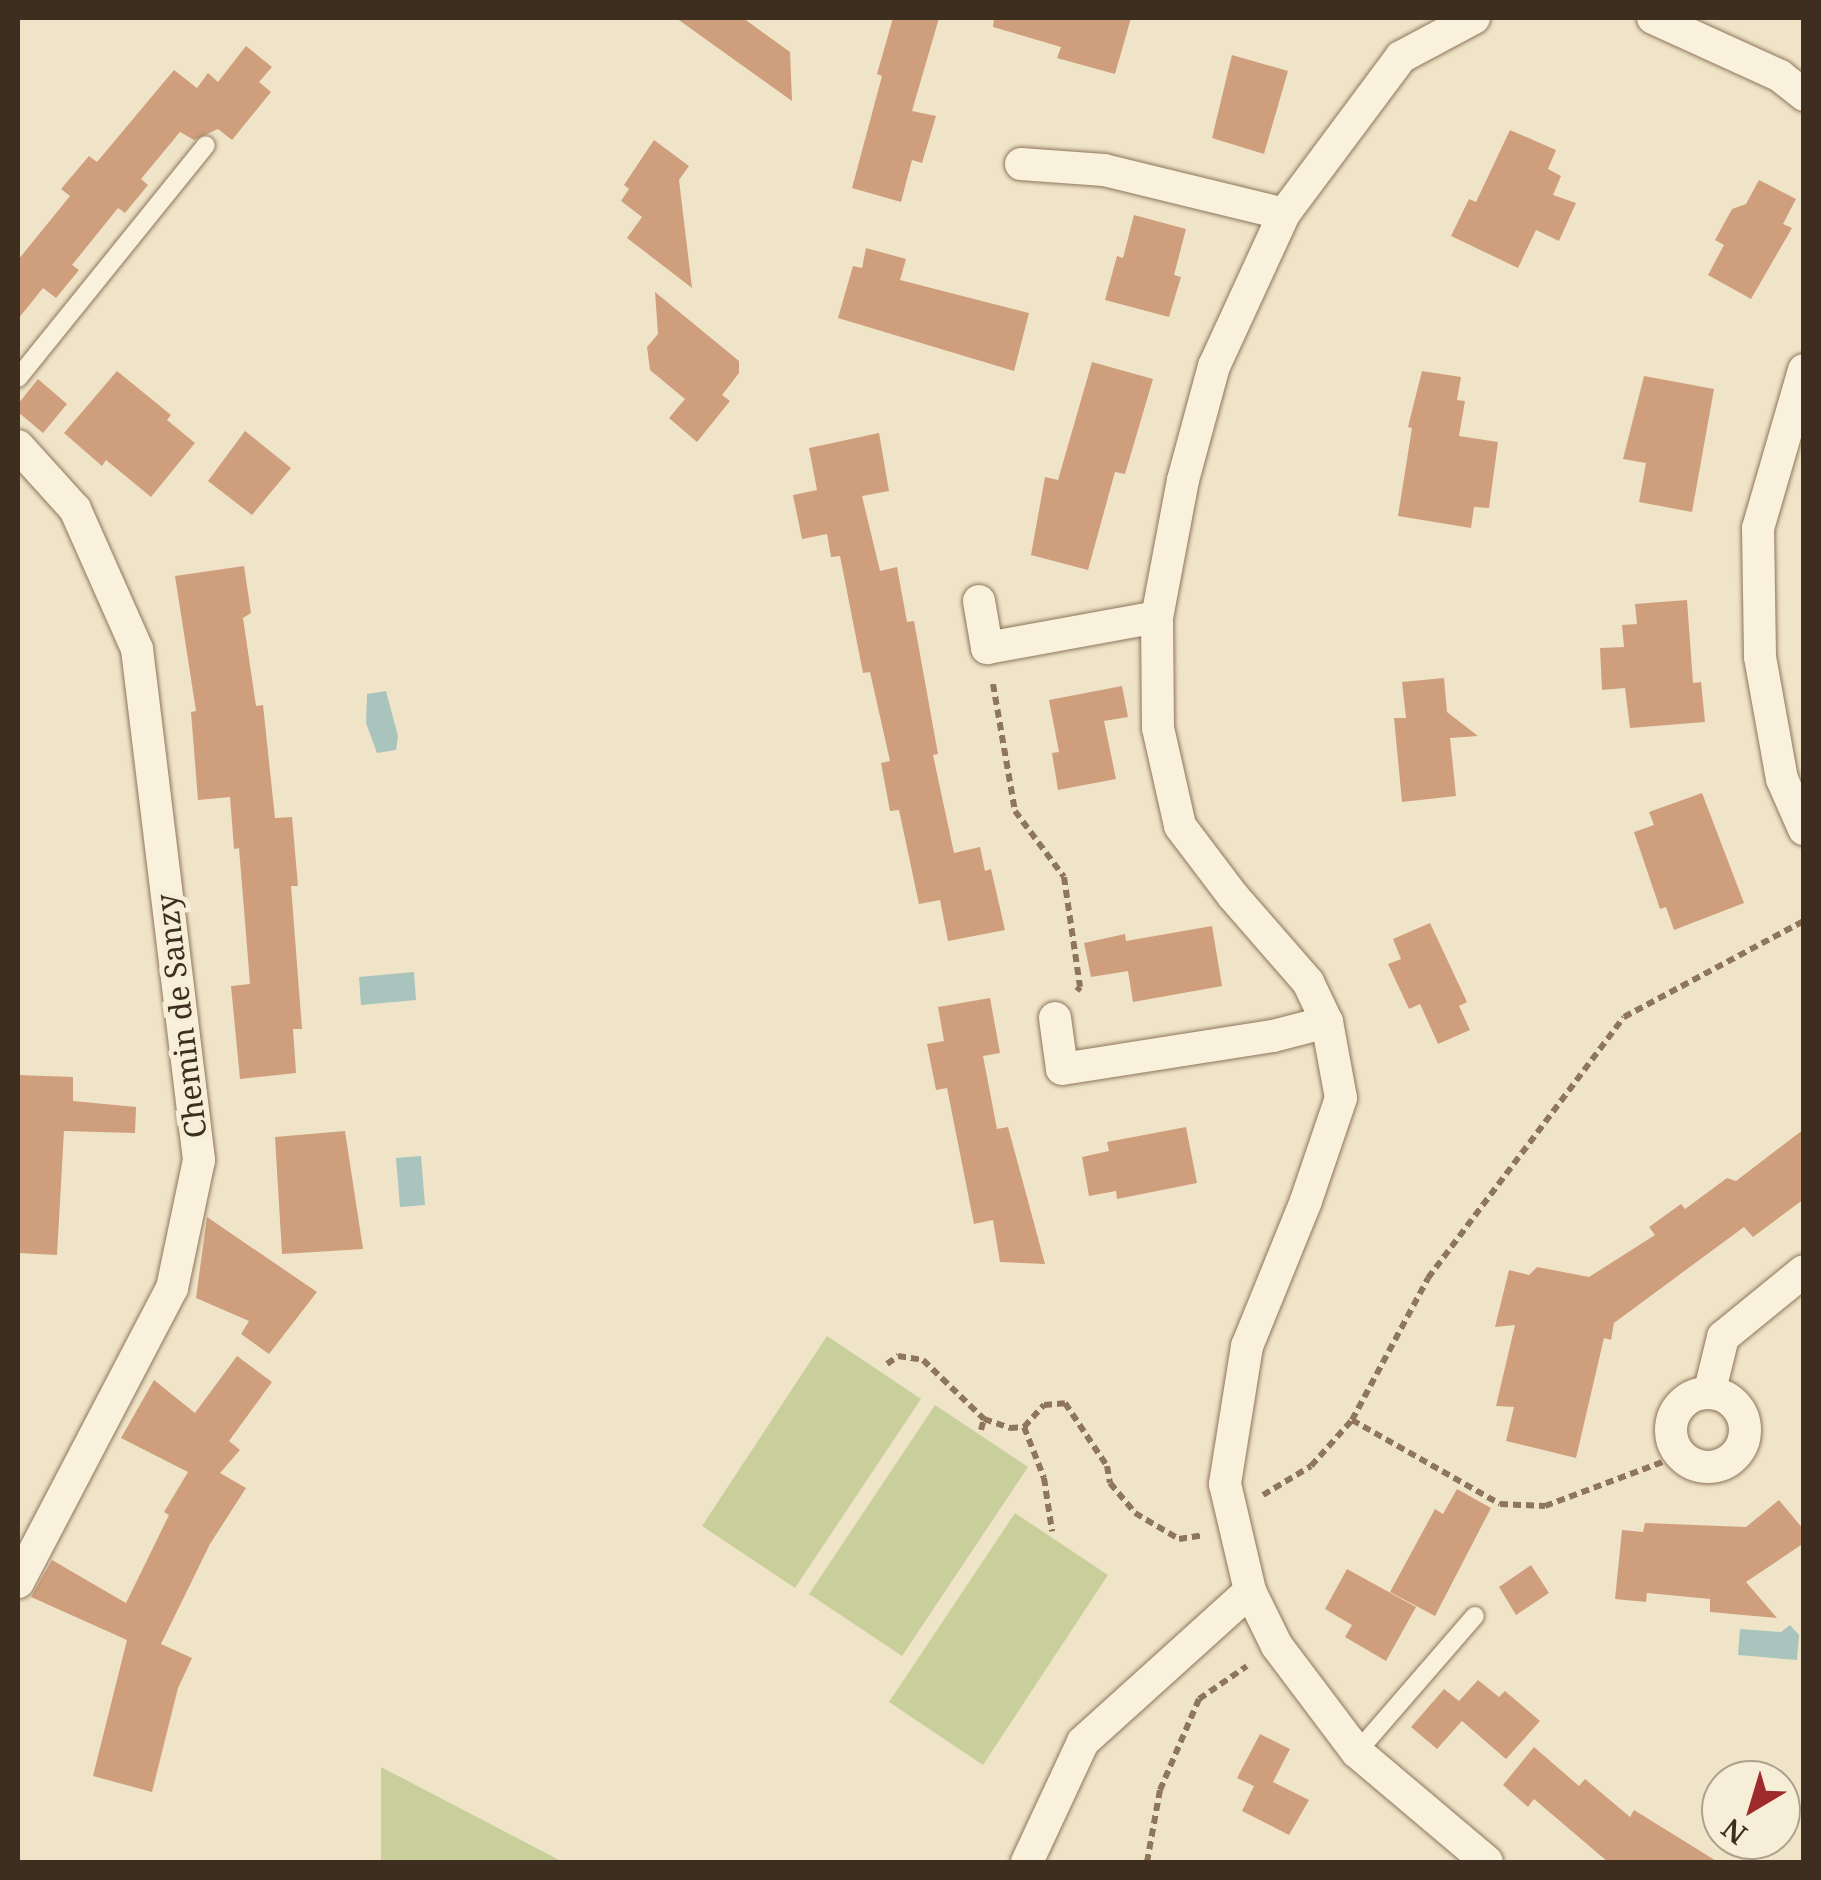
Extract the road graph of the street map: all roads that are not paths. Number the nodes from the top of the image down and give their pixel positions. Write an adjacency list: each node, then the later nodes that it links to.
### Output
1 (1474, 18): 6 (street)
2 (1652, 18): 3 (street)
3 (1804, 94)
4 (206, 144): 8 (lane)
5 (1021, 164): 6 (street)
6 (1284, 214): 11 (street)
7 (1804, 370): 12 (street)
8 (18, 378)
9 (18, 446): 17 (street, Chemin de Sanzy)
10 (979, 601): 11 (street)
11 (1157, 617): 14 (street)
12 (1804, 829)
13 (1055, 1018): 14 (street)
14 (1327, 1022): 18 (street)
15 (1804, 1271): 16 (street)
16 (1710, 1390): 16 (street)
17 (18, 1582)
18 (1250, 1591): 20 (street); 21 (street)
19 (1476, 1616): 20 (lane)
20 (1356, 1752): 22 (street)
21 (1026, 1862)
22 (1487, 1862)

